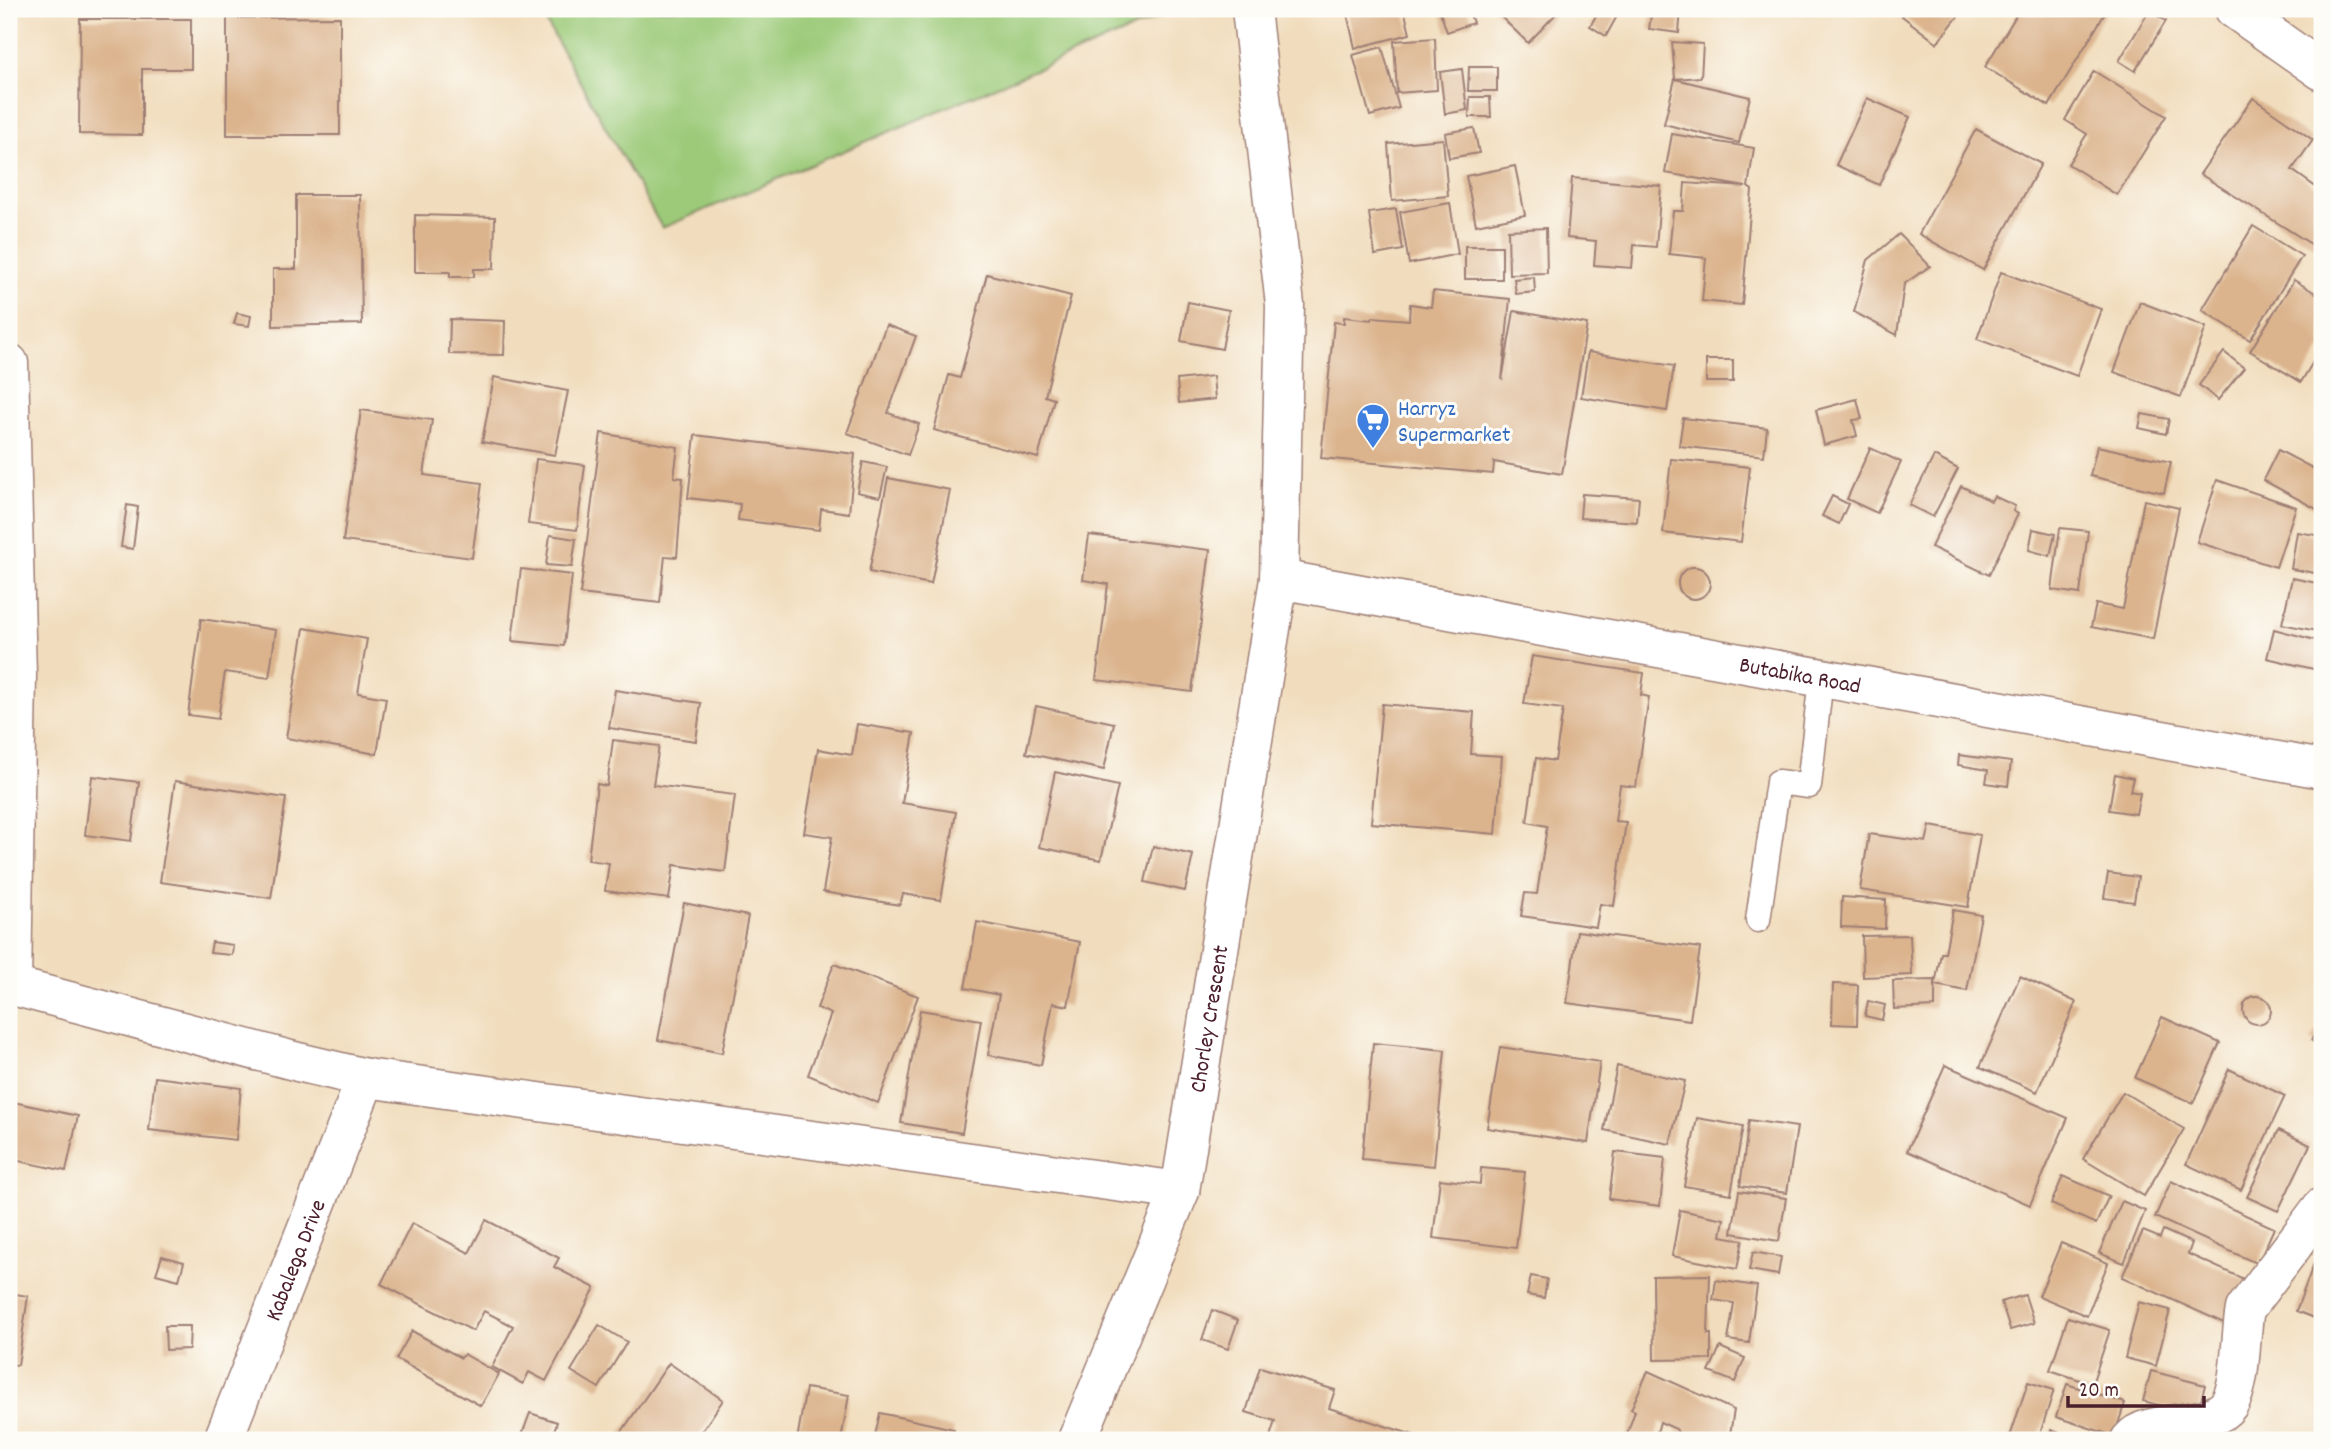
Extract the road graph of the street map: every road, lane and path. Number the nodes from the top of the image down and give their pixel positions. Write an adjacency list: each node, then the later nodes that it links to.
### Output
1 (1251, 9): 5 (street, Chorley Crescent)
2 (2234, 9): 3 (street)
3 (2322, 71)
4 (9, 363): 9 (street)
5 (1279, 579): 6 (street, Butabika Road); 11 (street, Chorley Crescent)
6 (1821, 678): 7 (street, Butabika Road); 8 (lane)
7 (2322, 769)
8 (1758, 920)
9 (11, 985): 10 (street)
10 (366, 1078): 11 (street); 13 (street, Kabalega Drive)
11 (1180, 1191): 14 (street, Chorley Crescent)
12 (2322, 1207): 15 (street)
13 (223, 1440)
14 (1077, 1440)
15 (2130, 1440)

